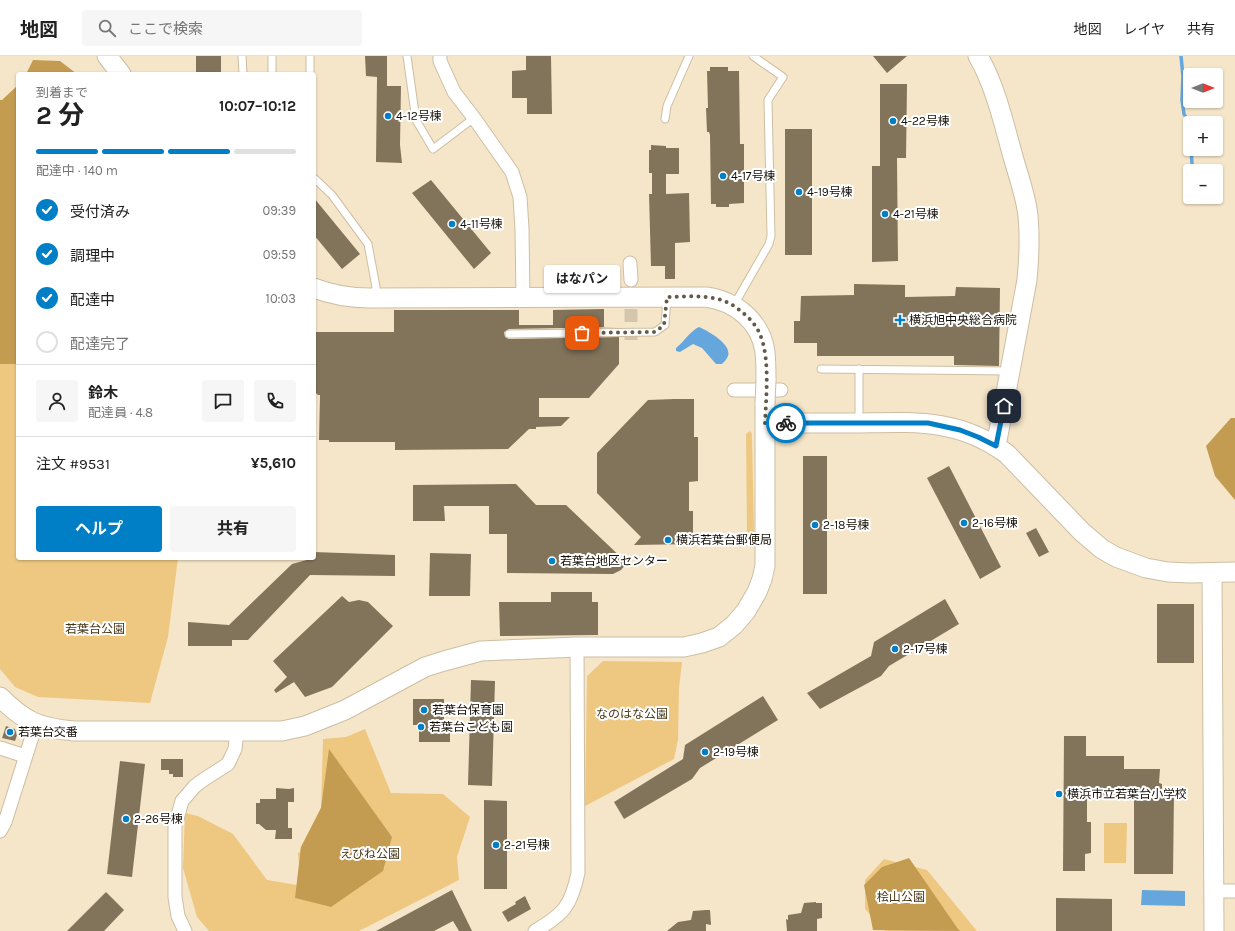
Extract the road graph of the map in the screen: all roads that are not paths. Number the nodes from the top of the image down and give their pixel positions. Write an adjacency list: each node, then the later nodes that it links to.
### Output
1 (107, 56): 10 (street)
2 (242, 56): 11 (lane)
3 (272, 56): 12 (lane)
4 (310, 56): 13 (lane)
5 (408, 56): 14 (lane)
6 (440, 56): 14 (street)
7 (689, 56): 15 (lane)
8 (752, 56): 23 (lane)
9 (978, 56): 27 (street)
10 (119, 72)
11 (243, 72)
12 (272, 72)
13 (310, 72)
14 (474, 118): 22 (street)
15 (664, 119)
16 (316, 180): 21 (lane)
17 (630, 263): 18 (street)
18 (631, 280)
19 (316, 289): 21 (street)
20 (667, 297): 22 (street); 23 (street); 24 (lane)
21 (374, 298): 22 (street)
22 (523, 298)
23 (734, 306): 28 (street)
24 (509, 334)
25 (821, 370): 26 (lane)
26 (859, 370): 27 (lane); 30 (lane)
27 (1010, 371): 32 (street)
28 (773, 385): 29 (street); 31 (street, bridge)
29 (734, 390)
30 (859, 416): 31 (street); 32 (street)
31 (765, 423): 35 (street)
32 (998, 437): 34 (street)
33 (1235, 572): 34 (street)
34 (1212, 573): 42 (street)
35 (577, 647): 38 (street); 45 (street)
36 (0, 696): 37 (street)
37 (36, 724): 38 (street); 40 (street)
38 (237, 731): 44 (street)
39 (0, 748): 40 (street)
40 (25, 756): 41 (street)
41 (0, 831)
42 (1214, 890): 43 (street); 46 (street)
43 (1235, 891)
44 (185, 931)
45 (534, 931)
46 (1214, 931)

